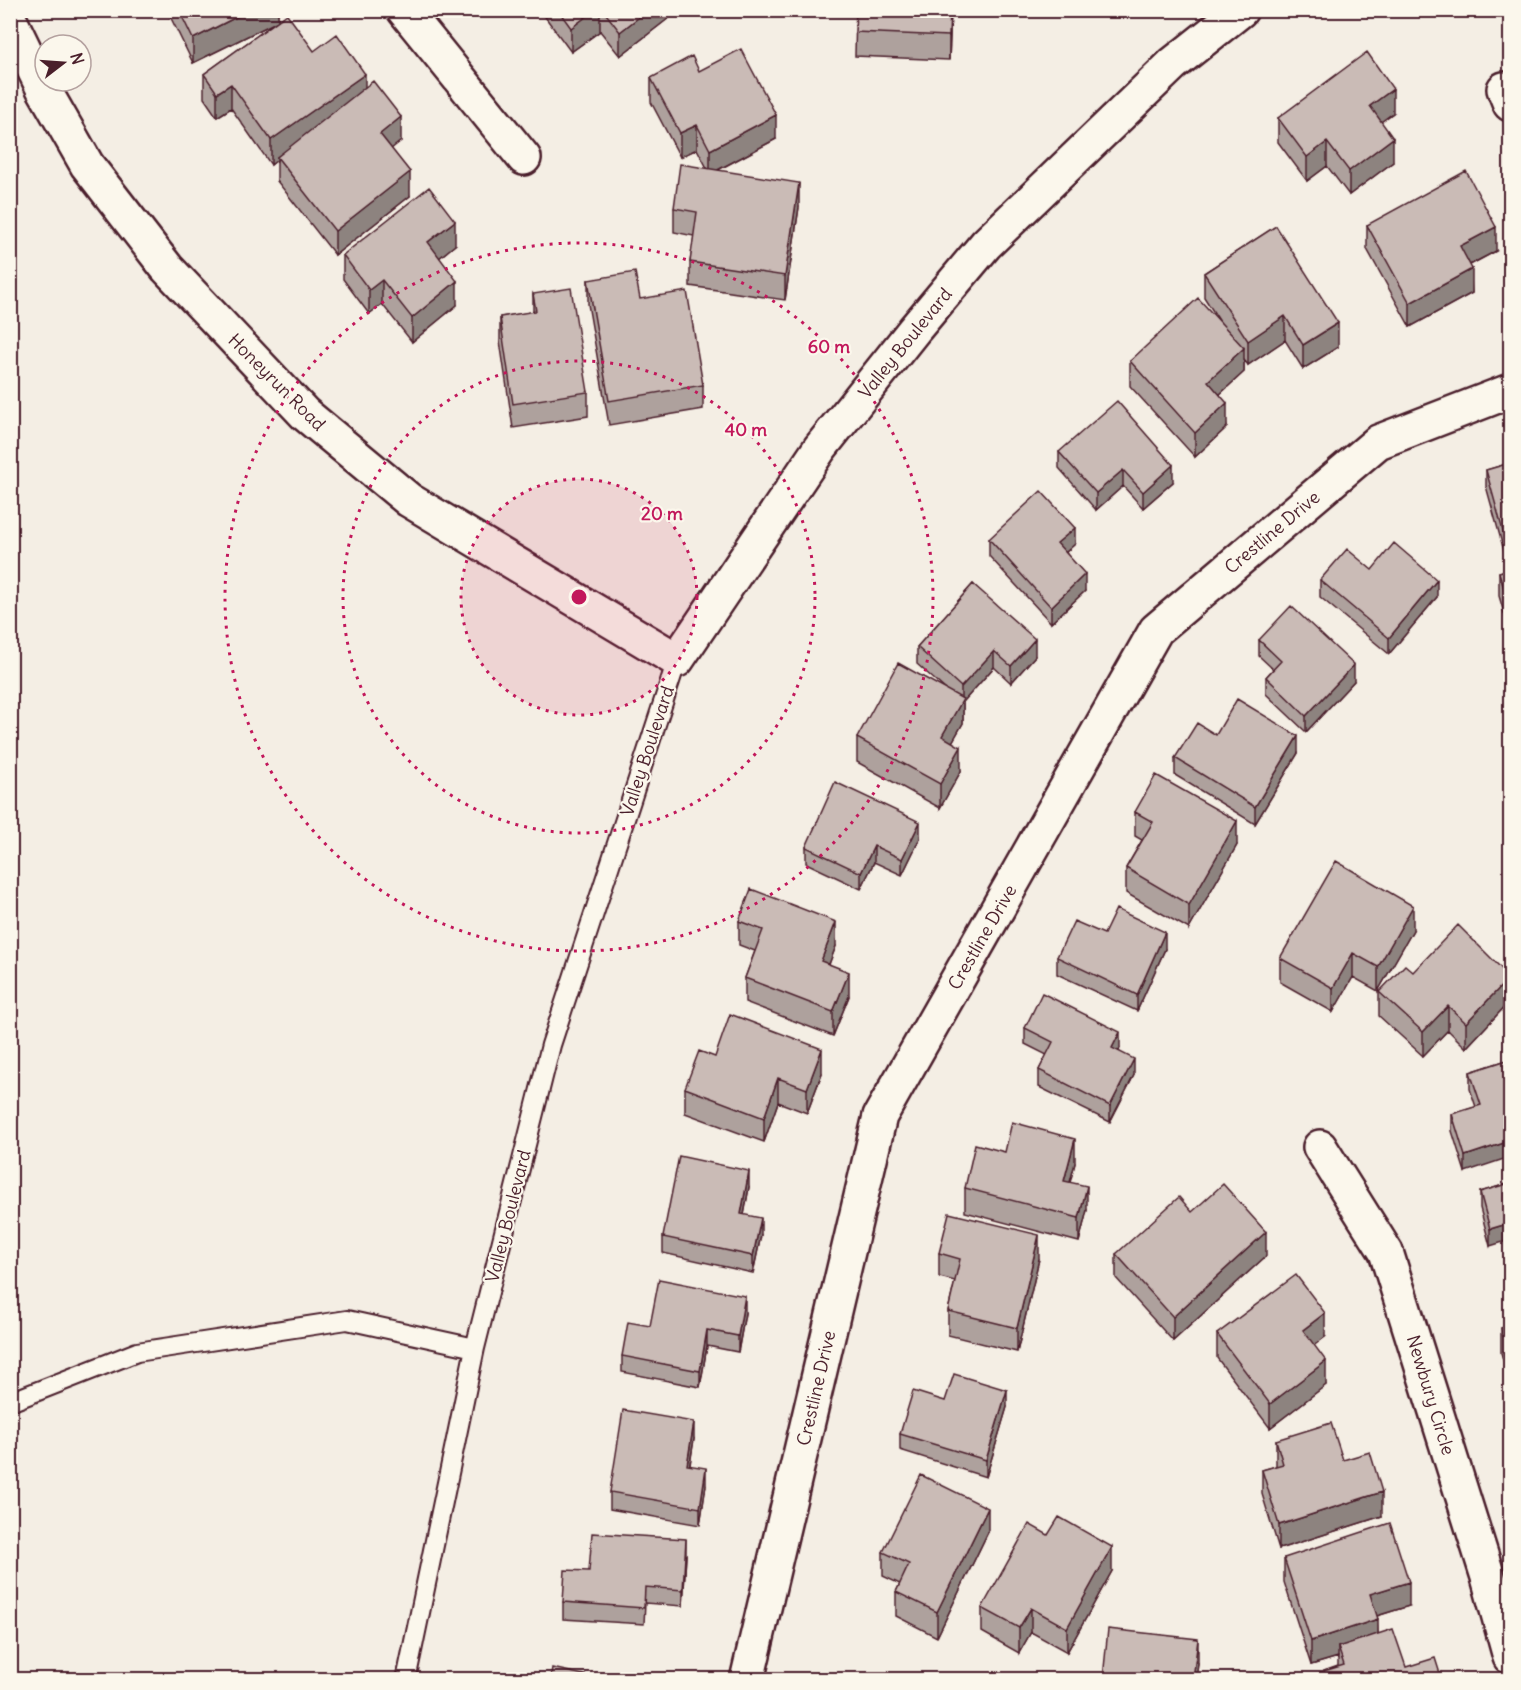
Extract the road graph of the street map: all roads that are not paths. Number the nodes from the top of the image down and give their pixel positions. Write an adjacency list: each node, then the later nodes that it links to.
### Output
1 (404, 10): 4 (street)
2 (1241, 10): 6 (street, Valley Boulevard)
3 (10, 20): 6 (street, Honeyrun Road)
4 (524, 158)
5 (1510, 391): 13 (street, Crestline Drive)
6 (677, 660): 8 (lane, Valley Boulevard)
7 (1320, 1147): 10 (street, Newbury Circle)
8 (475, 1348): 9 (lane); 12 (lane, Valley Boulevard)
9 (10, 1402)
10 (1499, 1574): 11 (street, Newbury Circle)
11 (1510, 1657)
12 (406, 1680)
13 (747, 1680)

